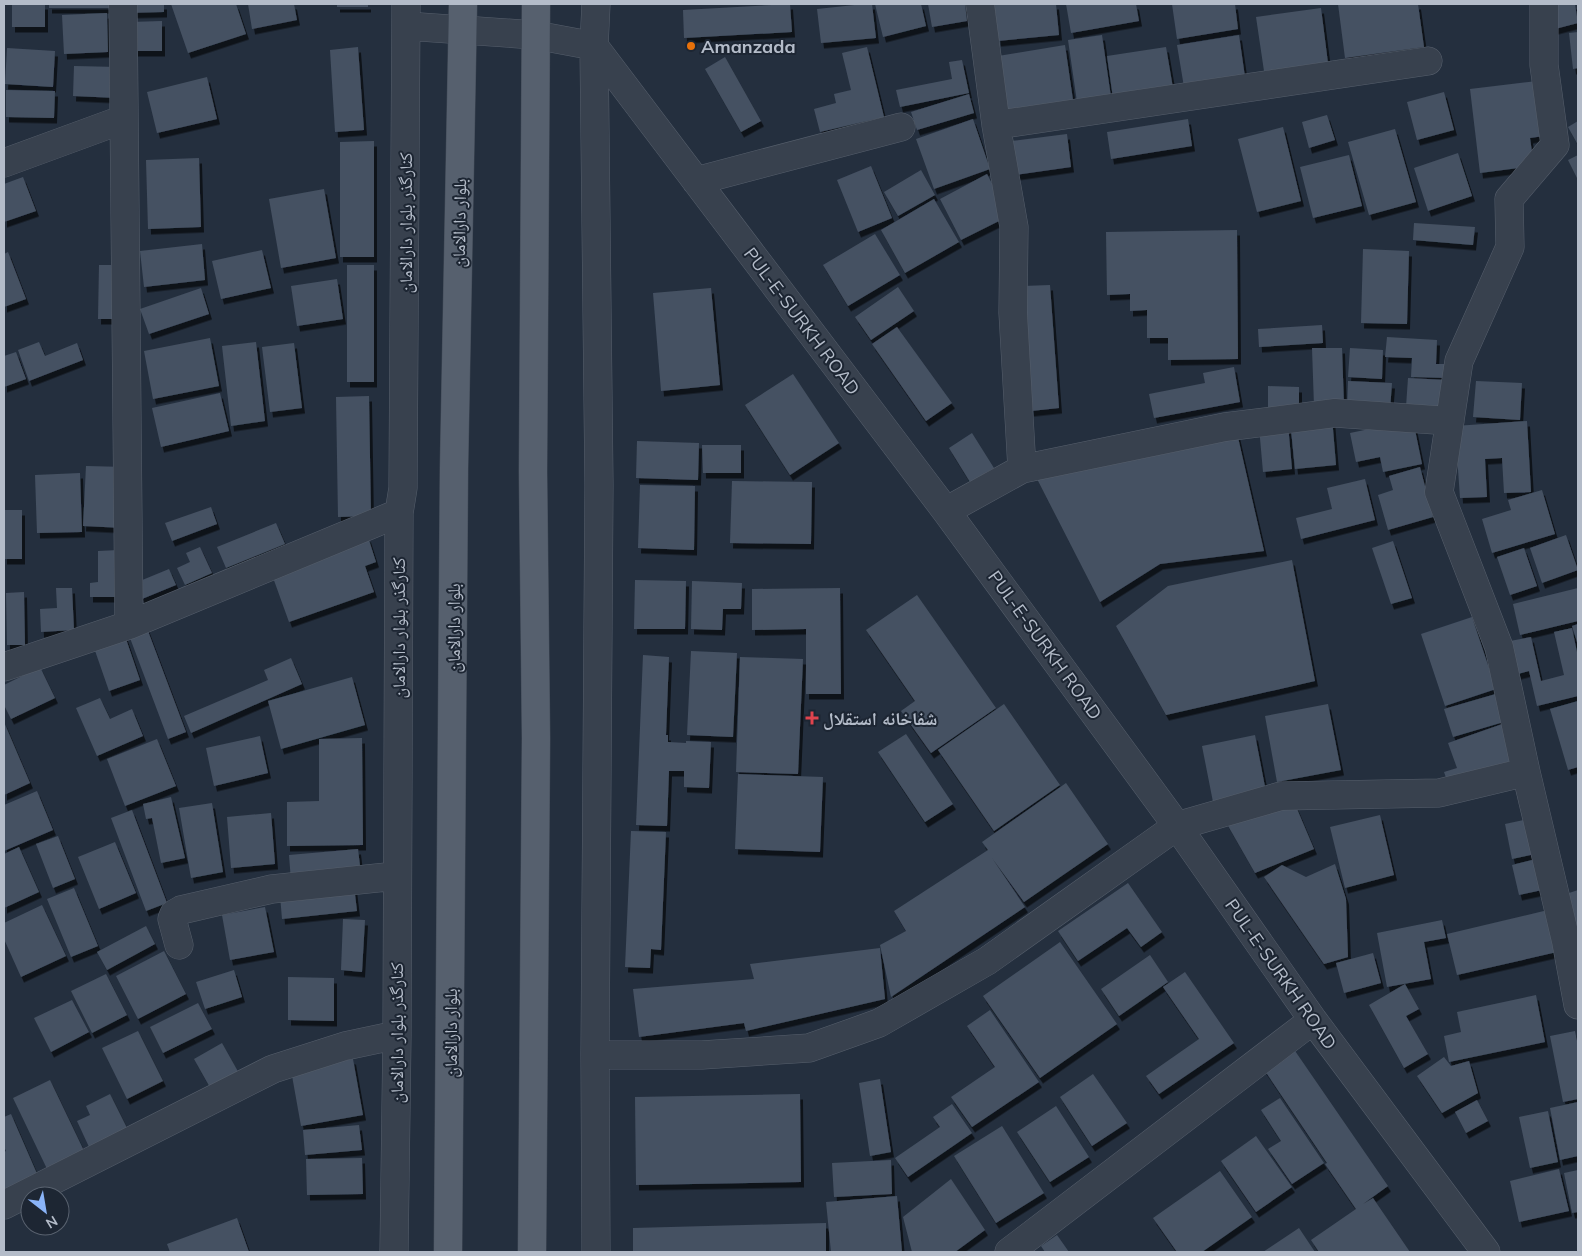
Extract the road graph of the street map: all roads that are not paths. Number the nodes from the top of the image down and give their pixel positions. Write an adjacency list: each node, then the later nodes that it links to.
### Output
1 (123, 4): 12 (street)
2 (463, 4): 8 (main road, بلوار دارالامان)
3 (536, 4): 9 (main road)
4 (596, 4): 10 (street)
5 (980, 4): 13 (street)
6 (1544, 4): 17 (street)
7 (406, 15): 8 (street); 20 (street, کنارگذر بلوار دارالامان)
8 (464, 31): 9 (street); 33 (main road, بلوار دارالامان)
9 (535, 35): 10 (street); 34 (main road)
10 (594, 46): 16 (street, PUL-E-SURKH ROAD); 30 (street)
11 (1428, 61): 13 (street)
12 (124, 119): 15 (street); 21 (street)
13 (996, 125): 18 (street)
14 (901, 127): 16 (street)
15 (4, 163)
16 (696, 181): 19 (street, PUL-E-SURKH ROAD)
17 (1450, 421): 18 (street); 23 (street)
18 (1022, 469): 19 (street)
19 (946, 511): 24 (street, PUL-E-SURKH ROAD)
20 (399, 512): 21 (street); 25 (street, کنارگذر بلوار دارالامان)
21 (128, 625): 22 (street)
22 (4, 667)
23 (1526, 772): 24 (street); 27 (street)
24 (1177, 826): 28 (street, PUL-E-SURKH ROAD); 30 (street)
25 (396, 876): 26 (street); 29 (street, کنارگذر بلوار دارالامان)
26 (179, 945)
27 (1578, 1005)
28 (1313, 1020): 36 (street); 37 (street, PUL-E-SURKH ROAD)
29 (397, 1035): 31 (street); 32 (street, کنارگذر بلوار دارالامان)
30 (595, 1055): 35 (street)
31 (4, 1205)
32 (394, 1252)
33 (448, 1252)
34 (532, 1252)
35 (596, 1252)
36 (1010, 1252)
37 (1486, 1252)

